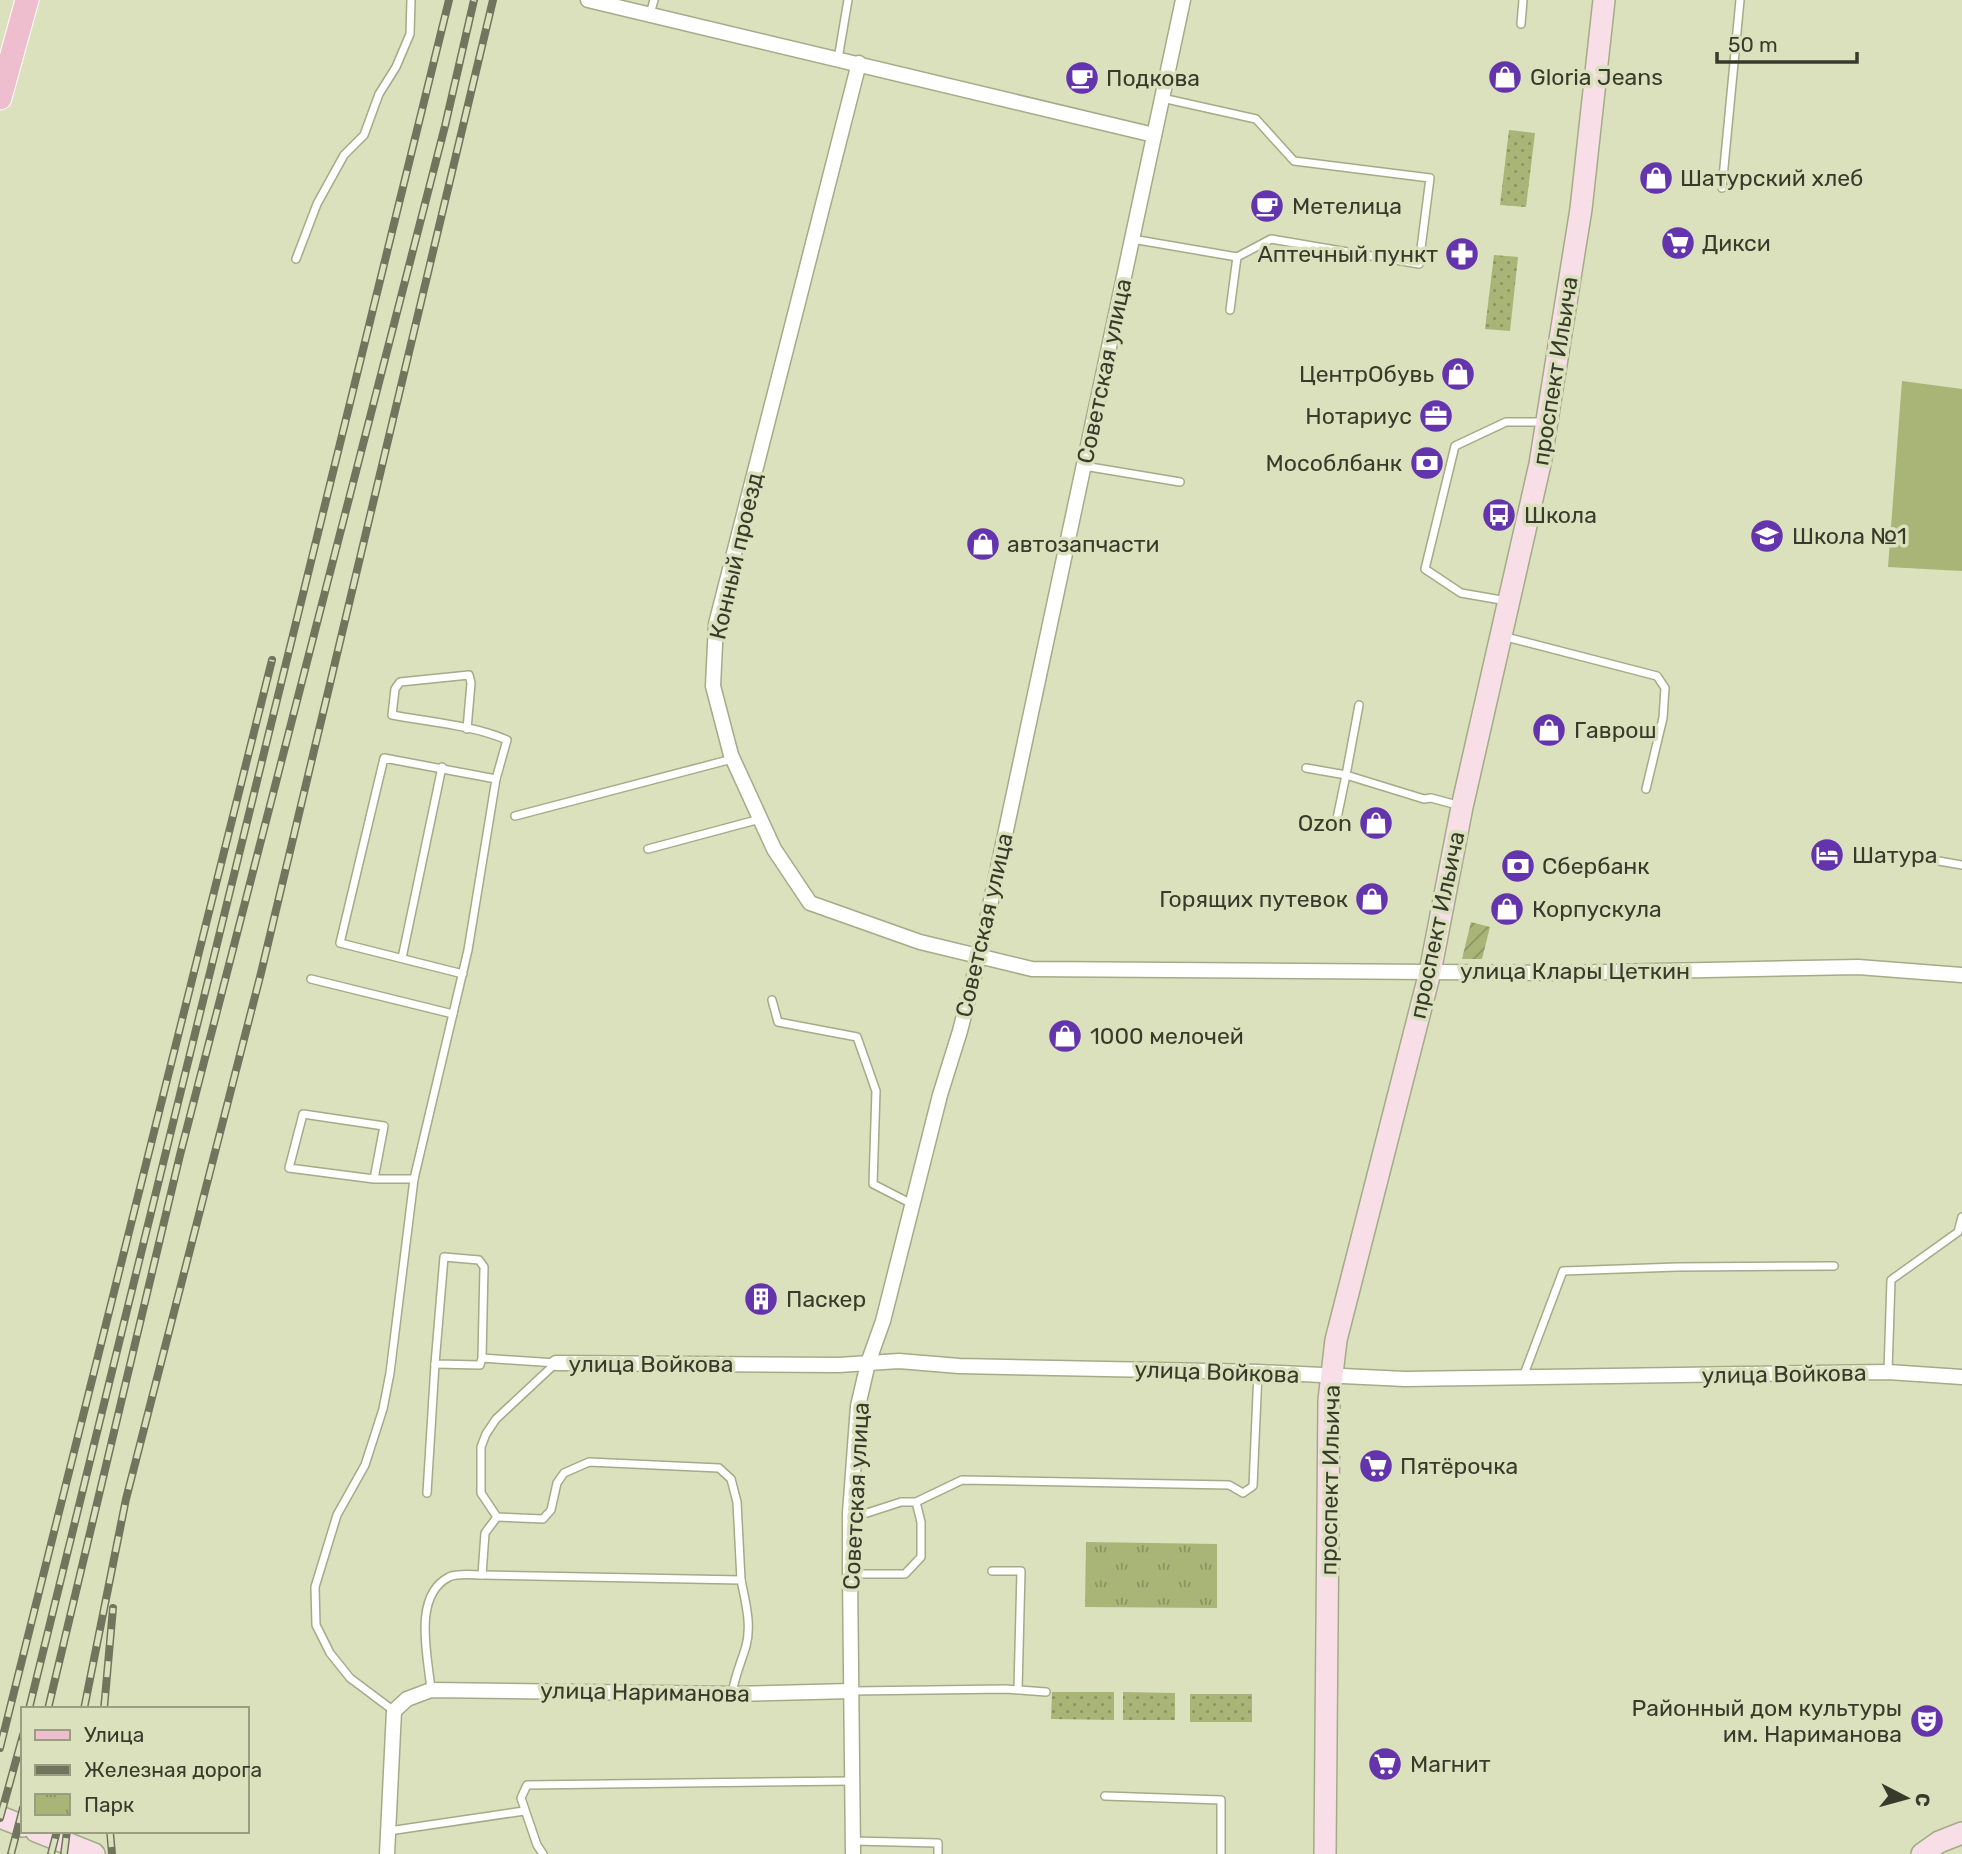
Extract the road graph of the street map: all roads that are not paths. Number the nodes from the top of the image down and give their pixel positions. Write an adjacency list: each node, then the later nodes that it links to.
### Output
1 (27, 0): 13 (main road)
2 (411, 0): 19 (lane)
3 (588, 0): 9 (street)
4 (849, 0): 11 (lane)
5 (1183, 0): 14 (street, Советская улица)
6 (1523, 0): 10 (lane)
7 (1604, 0): 21 (street, проспект Ильича)
8 (1740, 0): 16 (lane)
9 (652, 7): 11 (street)
10 (1521, 23)
11 (838, 58): 12 (street)
12 (859, 63): 15 (street); 28 (street, Конный проезд)
13 (0, 98)
14 (1162, 98): 15 (street, Советская улица); 18 (lane)
15 (1154, 135): 17 (street, Советская улица)
16 (1722, 188)
17 (1132, 239): 18 (lane); 22 (street, Советская улица)
18 (1237, 257): 20 (lane)
19 (296, 259)
20 (1230, 310)
21 (1547, 422): 24 (street, проспект Ильича); 24 (lane)
22 (1083, 466): 23 (lane); 41 (street, Советская улица)
23 (1180, 482)
24 (1507, 601): 25 (street, проспект Ильича)
25 (1501, 636): 33 (lane); 34 (street, проспект Ильича)
26 (1359, 705): 31 (lane)
27 (467, 729): 27 (lane); 32 (lane)
28 (733, 759): 35 (lane); 36 (street, Конный проезд)
29 (442, 767): 32 (lane); 42 (lane); 42 (lane)
30 (1307, 768): 31 (lane)
31 (1346, 775): 34 (lane); 37 (lane)
32 (496, 779): 44 (lane)
33 (1646, 789)
34 (1462, 807): 43 (street, проспект Ильича)
35 (515, 816)
36 (761, 819): 38 (lane); 41 (street, Конный проезд)
37 (1336, 823)
38 (648, 849)
39 (1910, 856): 40 (lane)
40 (1962, 865)
41 (979, 957): 43 (street, улица Клары Цеткин); 51 (street, Советская улица)
42 (402, 958): 44 (lane)
43 (1430, 972): 45 (street, улица Клары Цеткин); 60 (street, проспект Ильича)
44 (463, 974): 48 (lane)
45 (1962, 975)
46 (311, 979): 48 (lane)
47 (772, 1000): 51 (lane)
48 (453, 1014): 50 (lane)
49 (374, 1179): 49 (lane); 50 (lane)
50 (414, 1179): 76 (lane)
51 (912, 1204): 56 (street, Советская улица)
52 (1962, 1217): 59 (lane)
53 (1834, 1266): 61 (lane)
54 (482, 1359): 55 (lane); 57 (lane); 57 (lane)
55 (556, 1363): 56 (street, улица Войкова); 66 (lane)
56 (868, 1363): 58 (street, улица Войкова); 65 (street, Советская улица)
57 (435, 1364): 63 (lane)
58 (1258, 1372): 60 (street, улица Войкова); 64 (lane)
59 (1888, 1372): 61 (street, улица Войкова); 62 (street, улица Войкова)
60 (1332, 1377): 61 (street, улица Войкова); 91 (street, проспект Ильича)
61 (1523, 1377)
62 (1962, 1377)
63 (427, 1493)
64 (916, 1502): 65 (lane); 68 (lane)
65 (850, 1513): 68 (street, Советская улица)
66 (497, 1517): 69 (lane); 70 (lane)
67 (992, 1571): 71 (lane)
68 (850, 1574): 73 (street, Советская улица)
69 (482, 1575): 70 (lane); 72 (lane)
70 (741, 1580): 75 (lane)
71 (1018, 1689): 73 (lane, улица Нариманова); 74 (lane, улица Нариманова)
72 (431, 1690): 75 (street, улица Нариманова); 76 (street, улица Нариманова)
73 (852, 1691): 75 (street, улица Нариманова); 77 (street, Советская улица)
74 (1046, 1692)
75 (732, 1694)
76 (394, 1711): 82 (street)
77 (852, 1781): 79 (lane); 85 (street, Советская улица)
78 (1105, 1797): 90 (lane)
79 (524, 1811): 82 (lane); 88 (lane)
80 (0, 1817): 81 (street)
81 (21, 1825)
82 (389, 1831): 87 (street)
83 (41, 1833): 86 (street)
84 (1962, 1833): 92 (street)
85 (853, 1847): 89 (lane)
86 (94, 1854)
87 (387, 1854)
88 (543, 1854)
89 (938, 1854)
90 (1221, 1854)
91 (1325, 1854)
92 (1922, 1854)

